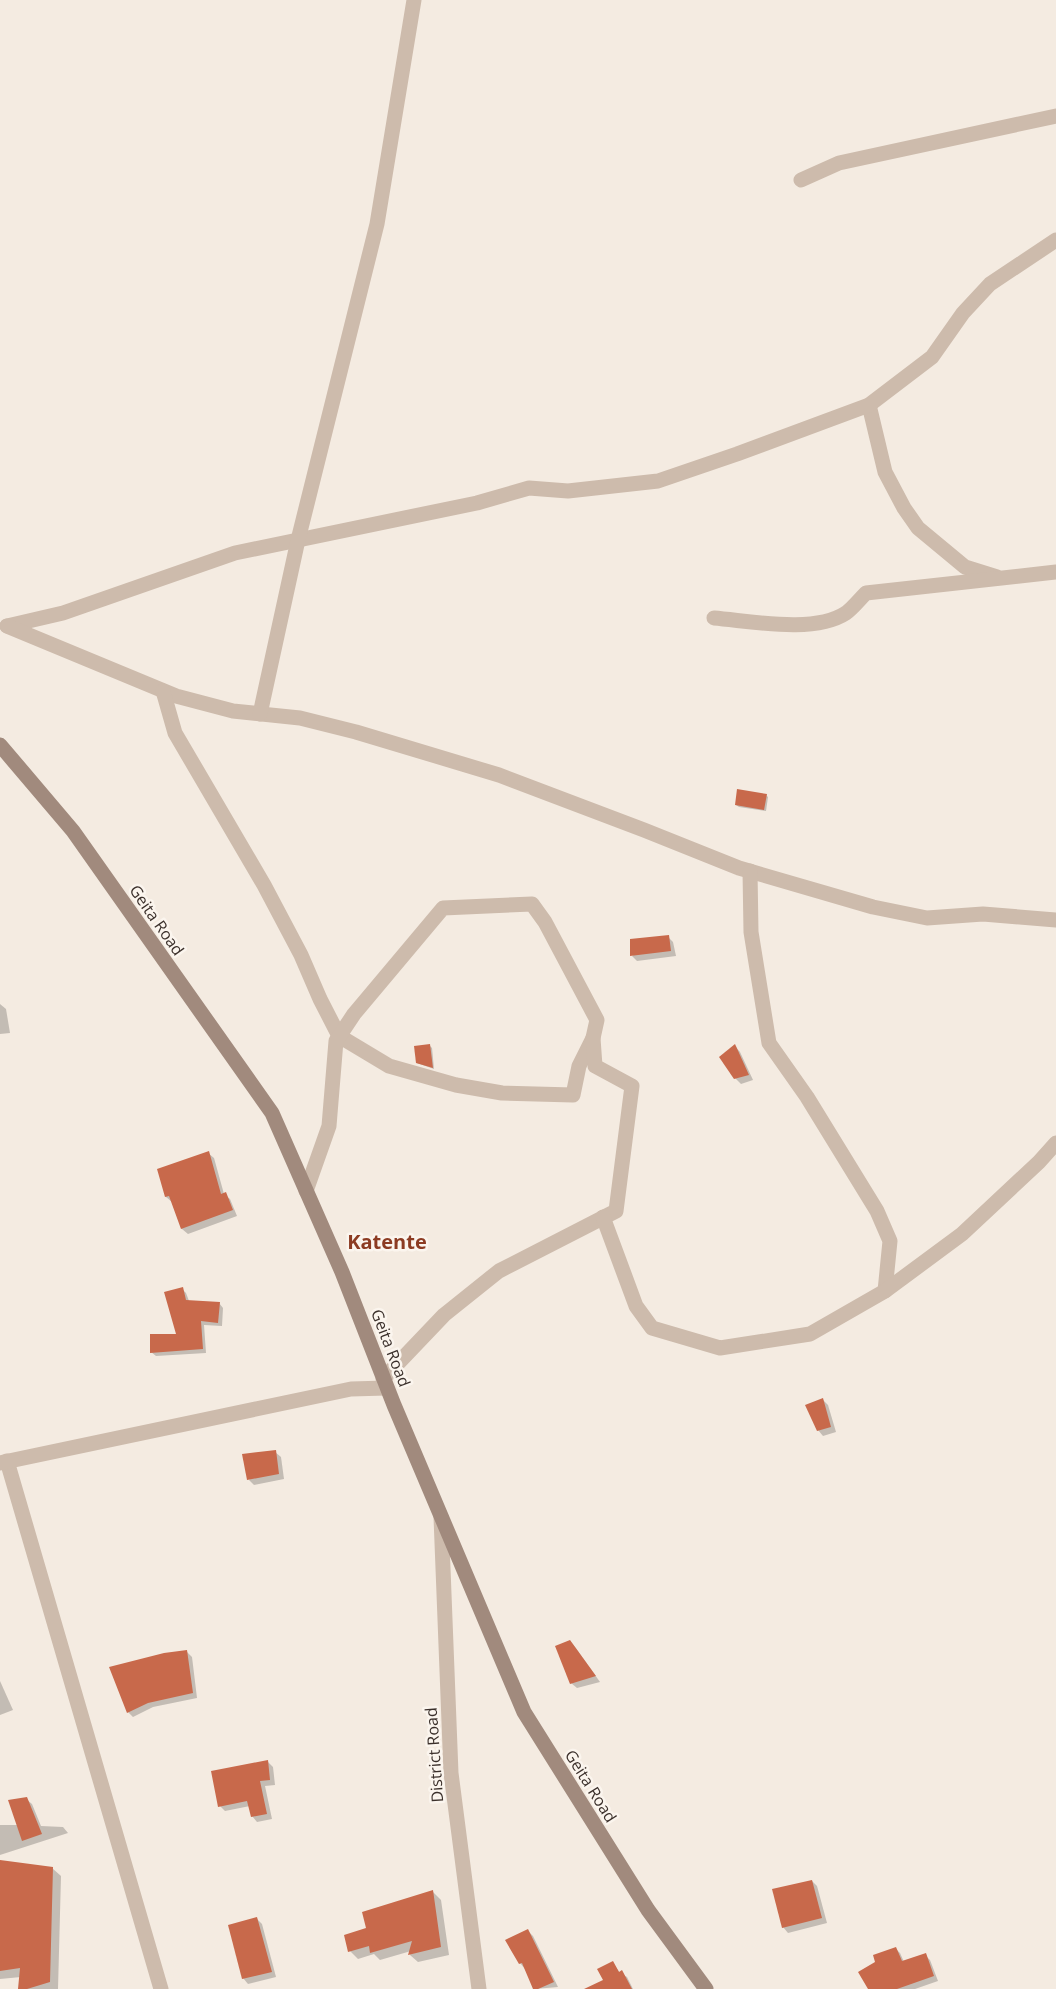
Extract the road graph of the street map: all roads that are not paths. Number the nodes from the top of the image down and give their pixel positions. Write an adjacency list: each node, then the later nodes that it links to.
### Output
1 (414, 0): 6 (street)
2 (1056, 116): 3 (street)
3 (801, 180)
4 (1056, 240): 5 (street)
5 (869, 405): 6 (street); 8 (street)
6 (298, 540): 10 (street); 12 (street)
7 (1056, 572): 8 (street)
8 (1002, 579): 9 (street)
9 (714, 618)
10 (4, 625): 11 (street)
11 (163, 691): 12 (street); 16 (street)
12 (260, 714): 14 (street)
13 (0, 746): 19 (main road, Geita Road)
14 (750, 872): 15 (street); 21 (street)
15 (1056, 920)
16 (339, 1036): 17 (street); 17 (street); 19 (street)
17 (593, 1038): 20 (street)
18 (1056, 1143): 21 (street)
19 (306, 1191): 22 (main road, Geita Road)
20 (603, 1217): 21 (street); 22 (street)
21 (885, 1291)
22 (385, 1383): 23 (street); 24 (main road, Geita Road)
23 (4, 1462): 25 (street)
24 (441, 1516): 26 (street, District Road); 27 (main road, Geita Road)
25 (160, 1989)
26 (479, 1989)
27 (706, 1989)

